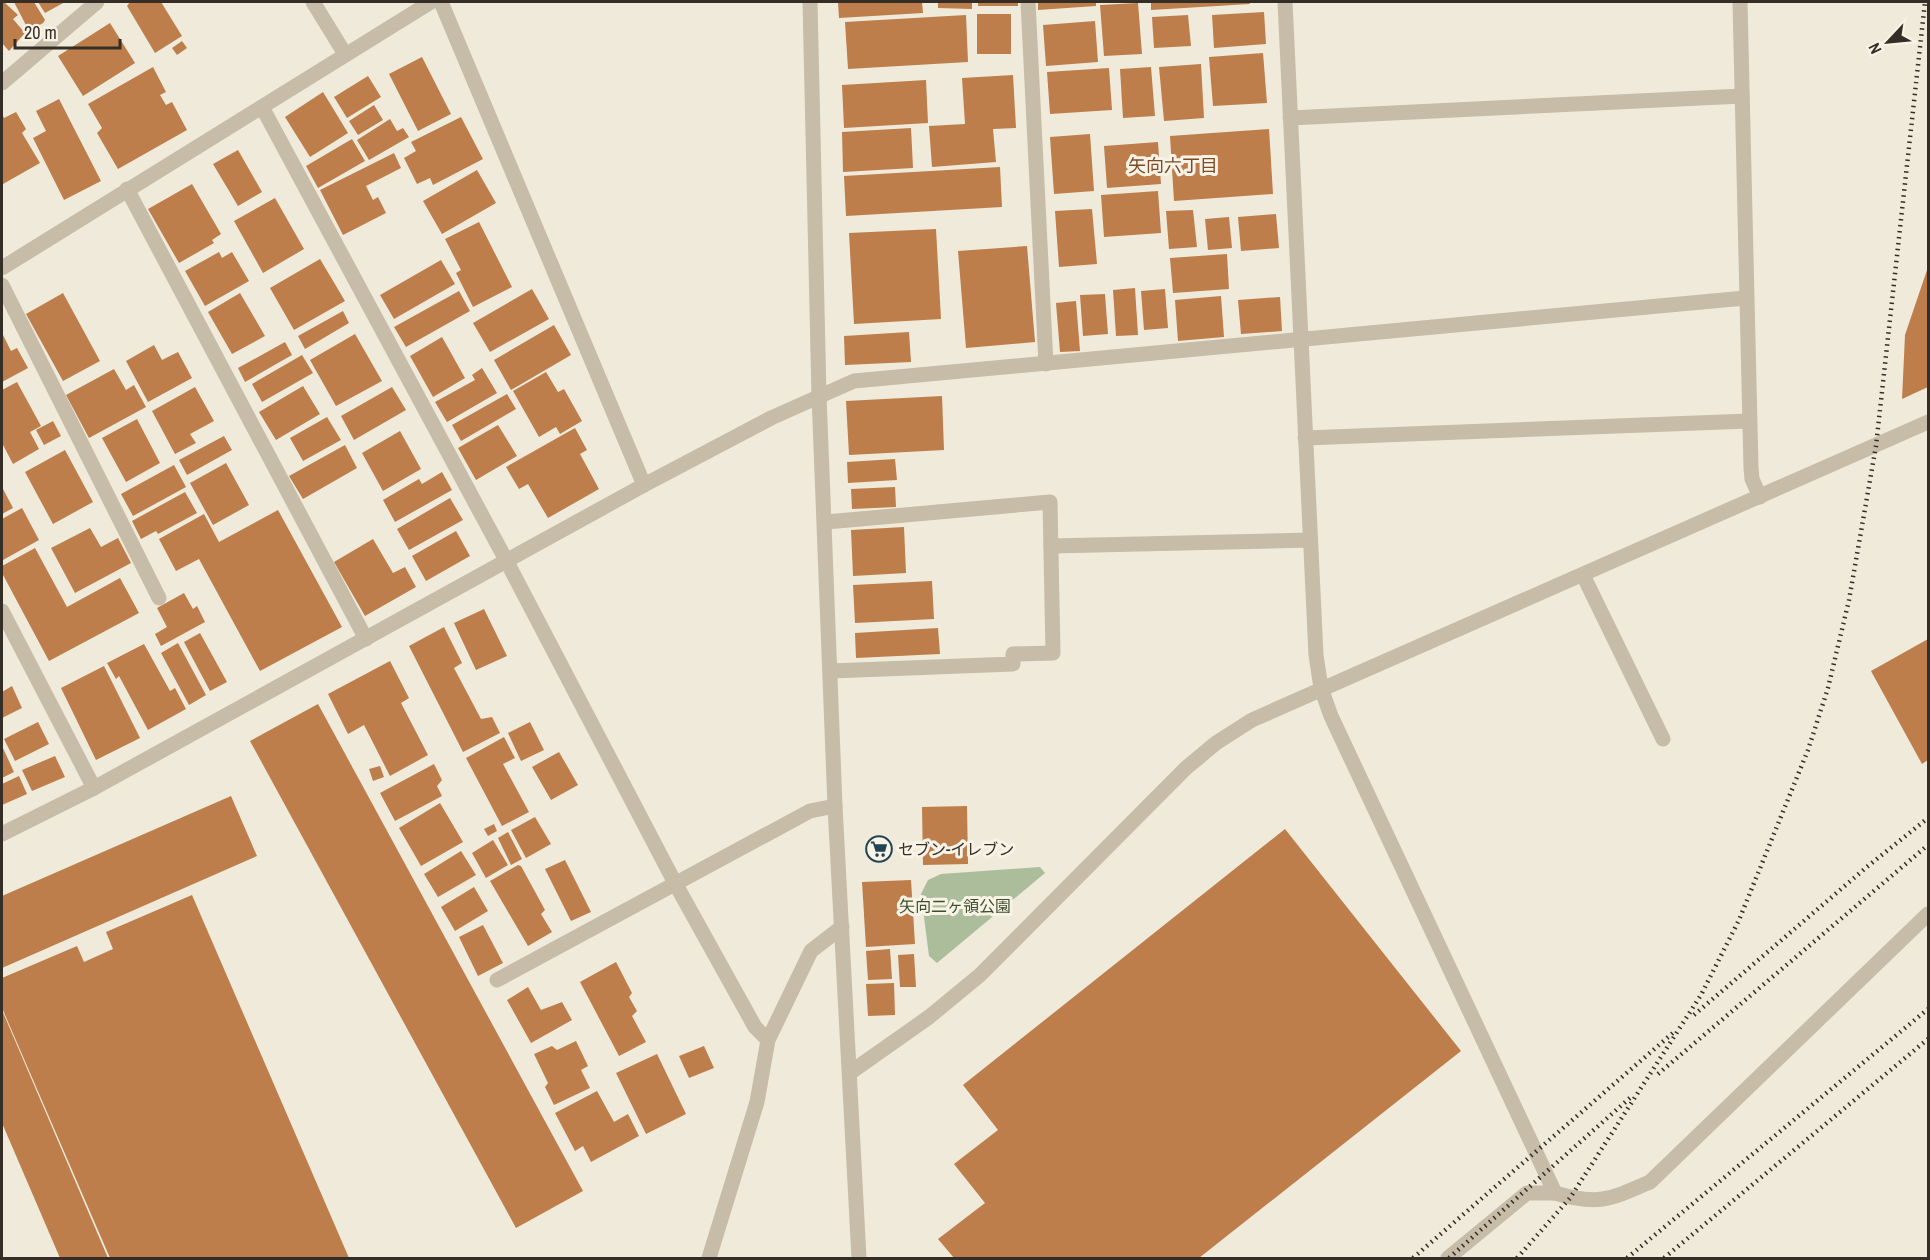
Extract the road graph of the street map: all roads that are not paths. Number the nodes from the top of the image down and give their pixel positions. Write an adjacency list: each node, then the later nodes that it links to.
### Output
1 (97, 2): 10 (street)
2 (313, 2): 9 (street)
3 (430, 2): 9 (street)
4 (441, 2): 24 (street)
5 (810, 2): 20 (street)
6 (1028, 2): 19 (street)
7 (1285, 2): 13 (street)
8 (1740, 2): 11 (street)
9 (345, 54): 12 (street)
10 (2, 83)
11 (1742, 96): 13 (street); 17 (street)
12 (262, 107): 14 (street); 29 (street)
13 (1290, 118): 18 (street)
14 (127, 189): 15 (street); 33 (street)
15 (2, 268)
16 (2, 285): 31 (street)
17 (1745, 298): 18 (street); 21 (street)
18 (1301, 341): 19 (street); 23 (street)
19 (1046, 364): 20 (street)
20 (819, 396): 24 (street); 26 (street)
21 (1749, 421): 23 (street); 25 (street)
22 (1929, 422): 25 (street)
23 (1305, 438): 27 (street)
24 (644, 485): 29 (street)
25 (1760, 497): 30 (street)
26 (825, 522): 28 (street); 34 (street)
27 (1310, 540): 28 (street); 35 (street)
28 (1051, 546): 34 (street)
29 (506, 560): 33 (street); 40 (street)
30 (1583, 575): 35 (street); 36 (street)
31 (159, 598)
32 (2, 611): 37 (street)
33 (366, 639): 37 (street)
34 (831, 671): 38 (street)
35 (1321, 688): 45 (street); 46 (street)
36 (1663, 739)
37 (94, 788): 39 (street)
38 (835, 806): 40 (street); 42 (street)
39 (2, 834)
40 (675, 883): 43 (street); 44 (street)
41 (1929, 914): 46 (street)
42 (842, 927): 44 (street); 45 (street)
43 (497, 980)
44 (768, 1040): 47 (street)
45 (851, 1072): 48 (street)
46 (1555, 1193): 49 (street)
47 (709, 1258)
48 (859, 1258)
49 (1448, 1258)

